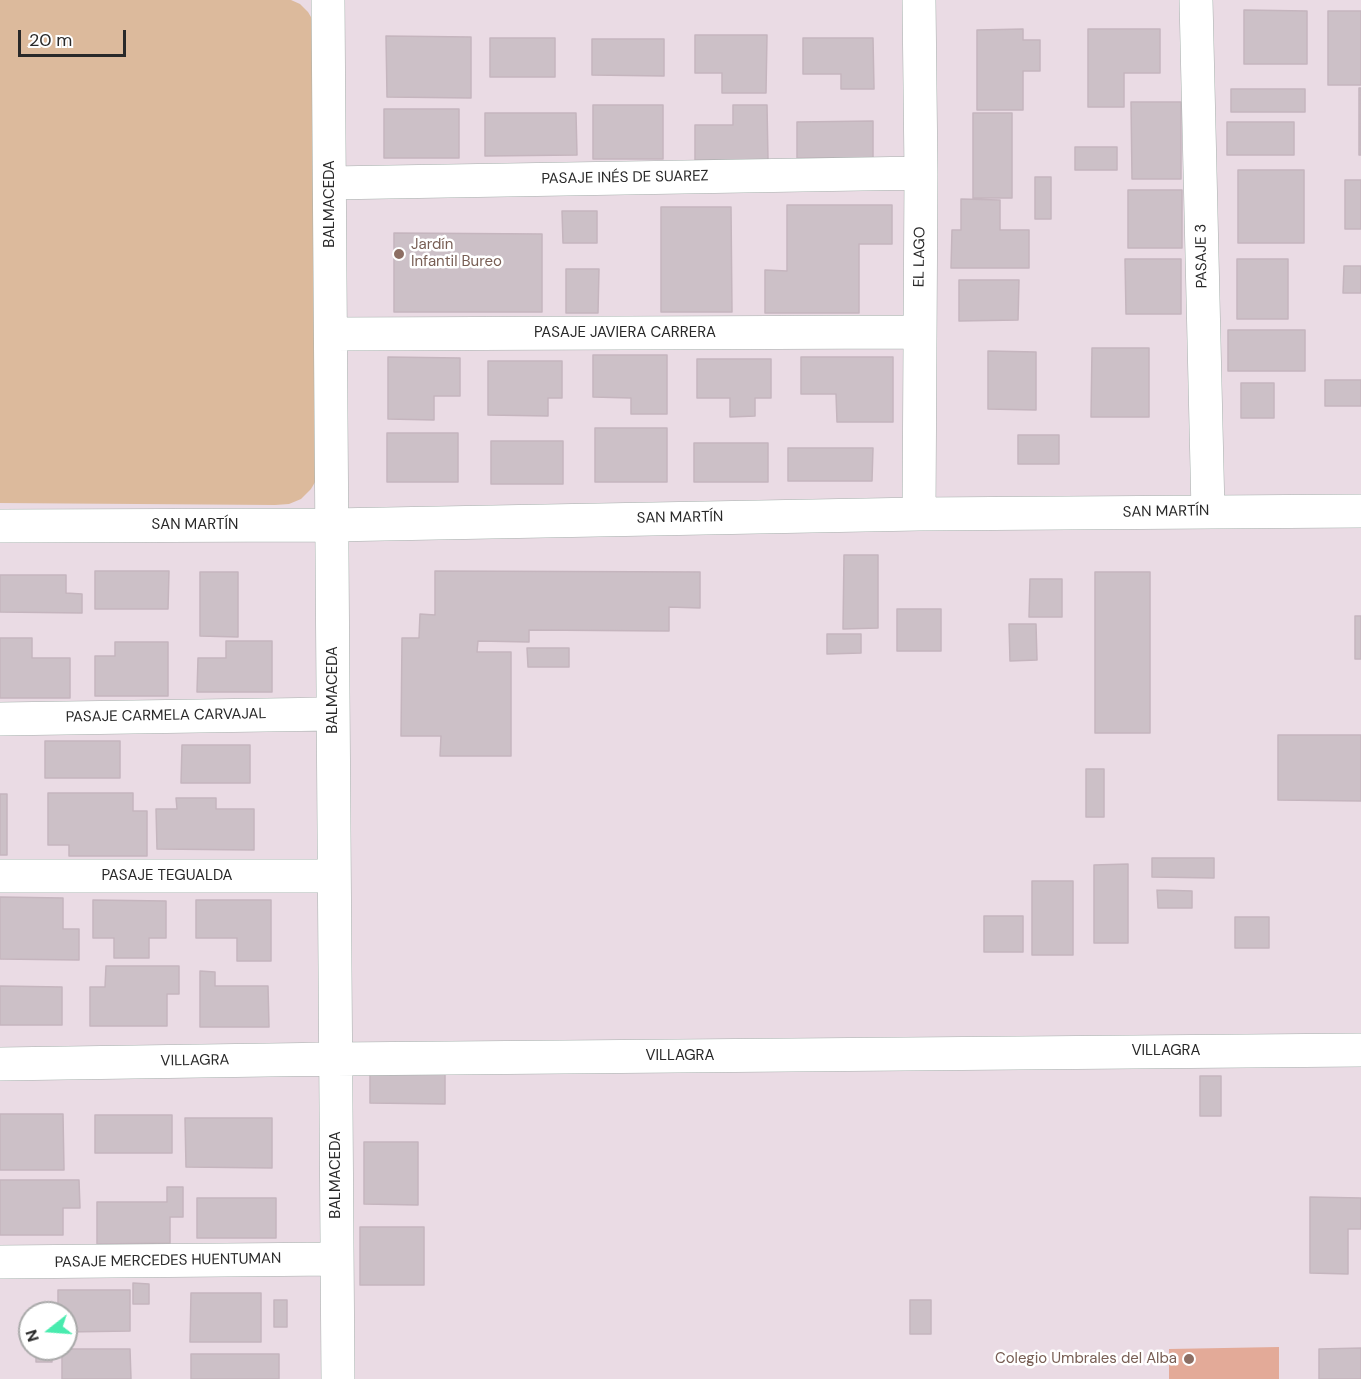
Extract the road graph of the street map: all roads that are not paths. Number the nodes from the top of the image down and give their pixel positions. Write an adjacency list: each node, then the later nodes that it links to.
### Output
1 (328, 0): 5 (street, BALMACEDA)
2 (919, 0): 4 (street, EL LAGO)
3 (1196, 0): 8 (street, PASAJE 3)
4 (921, 173): 5 (street, PASAJE INÉS DE SUAREZ); 6 (street, EL LAGO)
5 (330, 183): 7 (street, BALMACEDA)
6 (920, 332): 7 (street, PASAJE JAVIERA CARRERA); 10 (street, EL LAGO)
7 (331, 334): 11 (street, BALMACEDA)
8 (1208, 511): 9 (street, SAN MARTÍN); 10 (street, SAN MARTÍN)
9 (1361, 511)
10 (919, 514): 11 (street, SAN MARTÍN)
11 (332, 525): 12 (street, SAN MARTÍN); 13 (street, BALMACEDA)
12 (0, 526)
13 (333, 714): 14 (street, PASAJE CARMELA CARVAJAL); 16 (street, BALMACEDA)
14 (0, 719)
15 (0, 876): 16 (street, PASAJE TEGUALDA)
16 (334, 876): 18 (street, BALMACEDA)
17 (1361, 1050): 18 (street, VILLAGRA)
18 (336, 1059): 19 (street, VILLAGRA); 20 (street, BALMACEDA)
19 (0, 1064)
20 (337, 1259): 21 (street, PASAJE MERCEDES HUENTUMAN); 22 (street, BALMACEDA)
21 (0, 1262)
22 (338, 1379)

